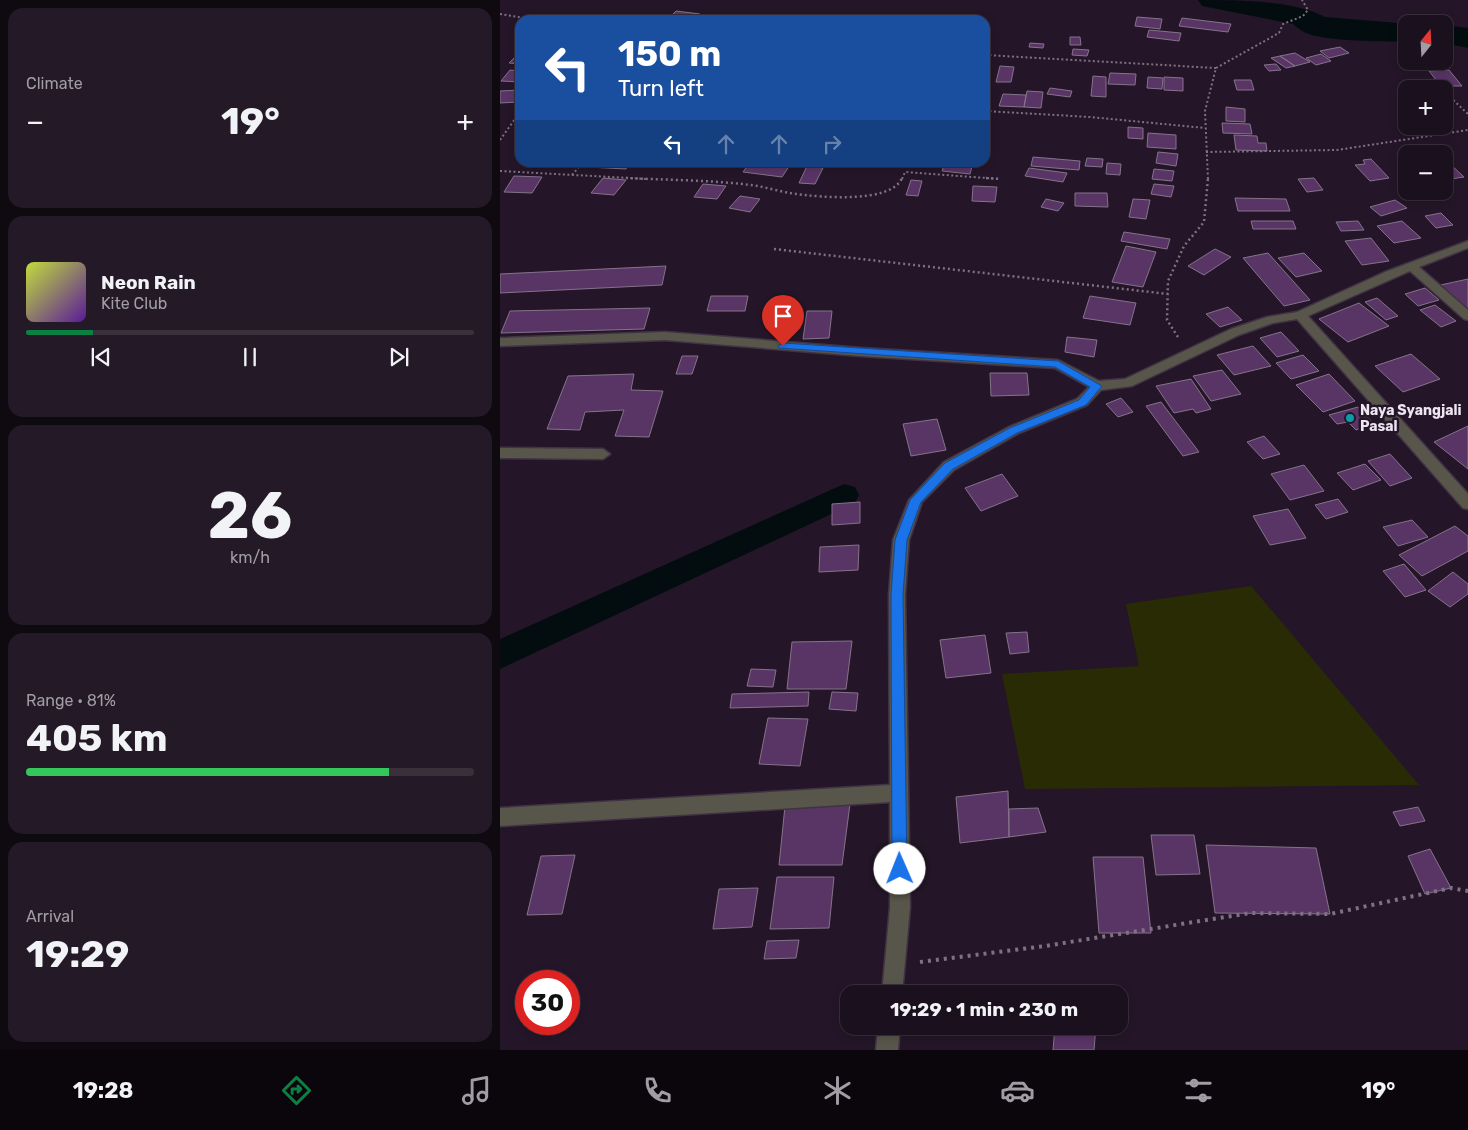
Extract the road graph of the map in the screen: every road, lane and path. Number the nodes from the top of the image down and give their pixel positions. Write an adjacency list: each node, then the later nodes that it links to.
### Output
1 (1302, 0): 5 (path)
2 (500, 14): 3 (path)
3 (515, 16)
4 (990, 55): 5 (path)
5 (1216, 68): 10 (path)
6 (1453, 100): 8 (path)
7 (990, 111): 10 (path)
8 (1468, 114)
9 (515, 119): 12 (path)
10 (1205, 128): 13 (path)
11 (1468, 130): 13 (path)
12 (500, 140)
13 (1206, 152): 21 (path)
14 (579, 167): 16 (path)
15 (500, 171): 16 (path)
16 (572, 175): 17 (path)
17 (1000, 179)
18 (1468, 244): 20 (street)
19 (774, 249): 21 (path)
20 (1412, 267): 22 (street); 23 (street)
21 (1168, 294): 25 (path)
22 (1300, 315): 25 (street); 29 (street)
23 (1468, 316)
24 (500, 342): 26 (street)
25 (1190, 355): 26 (street)
26 (1097, 386): 30 (street)
27 (500, 453): 28 (street)
28 (603, 454)
29 (1468, 504)
30 (899, 793): 31 (street); 33 (street)
31 (500, 818)
32 (1468, 891): 33 (path)
33 (895, 966): 34 (street)
34 (893, 985)
35 (888, 1035): 36 (street)
36 (887, 1050)

